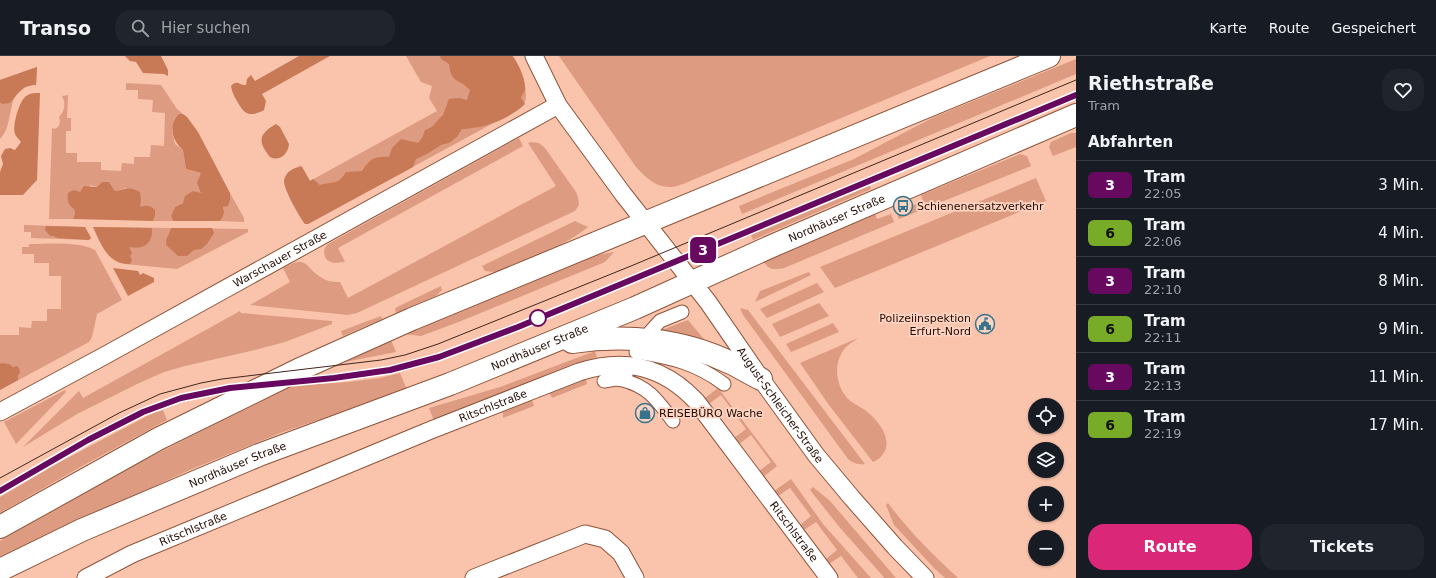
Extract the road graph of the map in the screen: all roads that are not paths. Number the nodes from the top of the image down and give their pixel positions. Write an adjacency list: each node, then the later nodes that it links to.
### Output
1 (534, 56): 3 (street, August-Schleicher-Straße)
2 (1049, 56): 5 (main road)
3 (558, 105): 5 (street, August-Schleicher-Straße); 14 (street, Warschauer Straße)
4 (1076, 115): 6 (main road, Nordhäuser Straße)
5 (646, 223): 6 (street, August-Schleicher-Straße); 16 (main road)
6 (693, 282): 9 (main road, Nordhäuser Straße); 11 (street, August-Schleicher-Straße)
7 (682, 312): 8 (street)
8 (650, 332)
9 (532, 351): 11 (main road); 17 (main road, Nordhäuser Straße)
10 (636, 352): 13 (street)
11 (761, 379): 22 (street, August-Schleicher-Straße)
12 (604, 381): 15 (street)
13 (724, 384)
14 (0, 412)
15 (673, 421)
16 (0, 528)
17 (0, 570)
18 (86, 578): 21 (street, Ritschlstraße)
19 (474, 578): 20 (street)
20 (634, 578)
21 (829, 578)
22 (925, 578)

